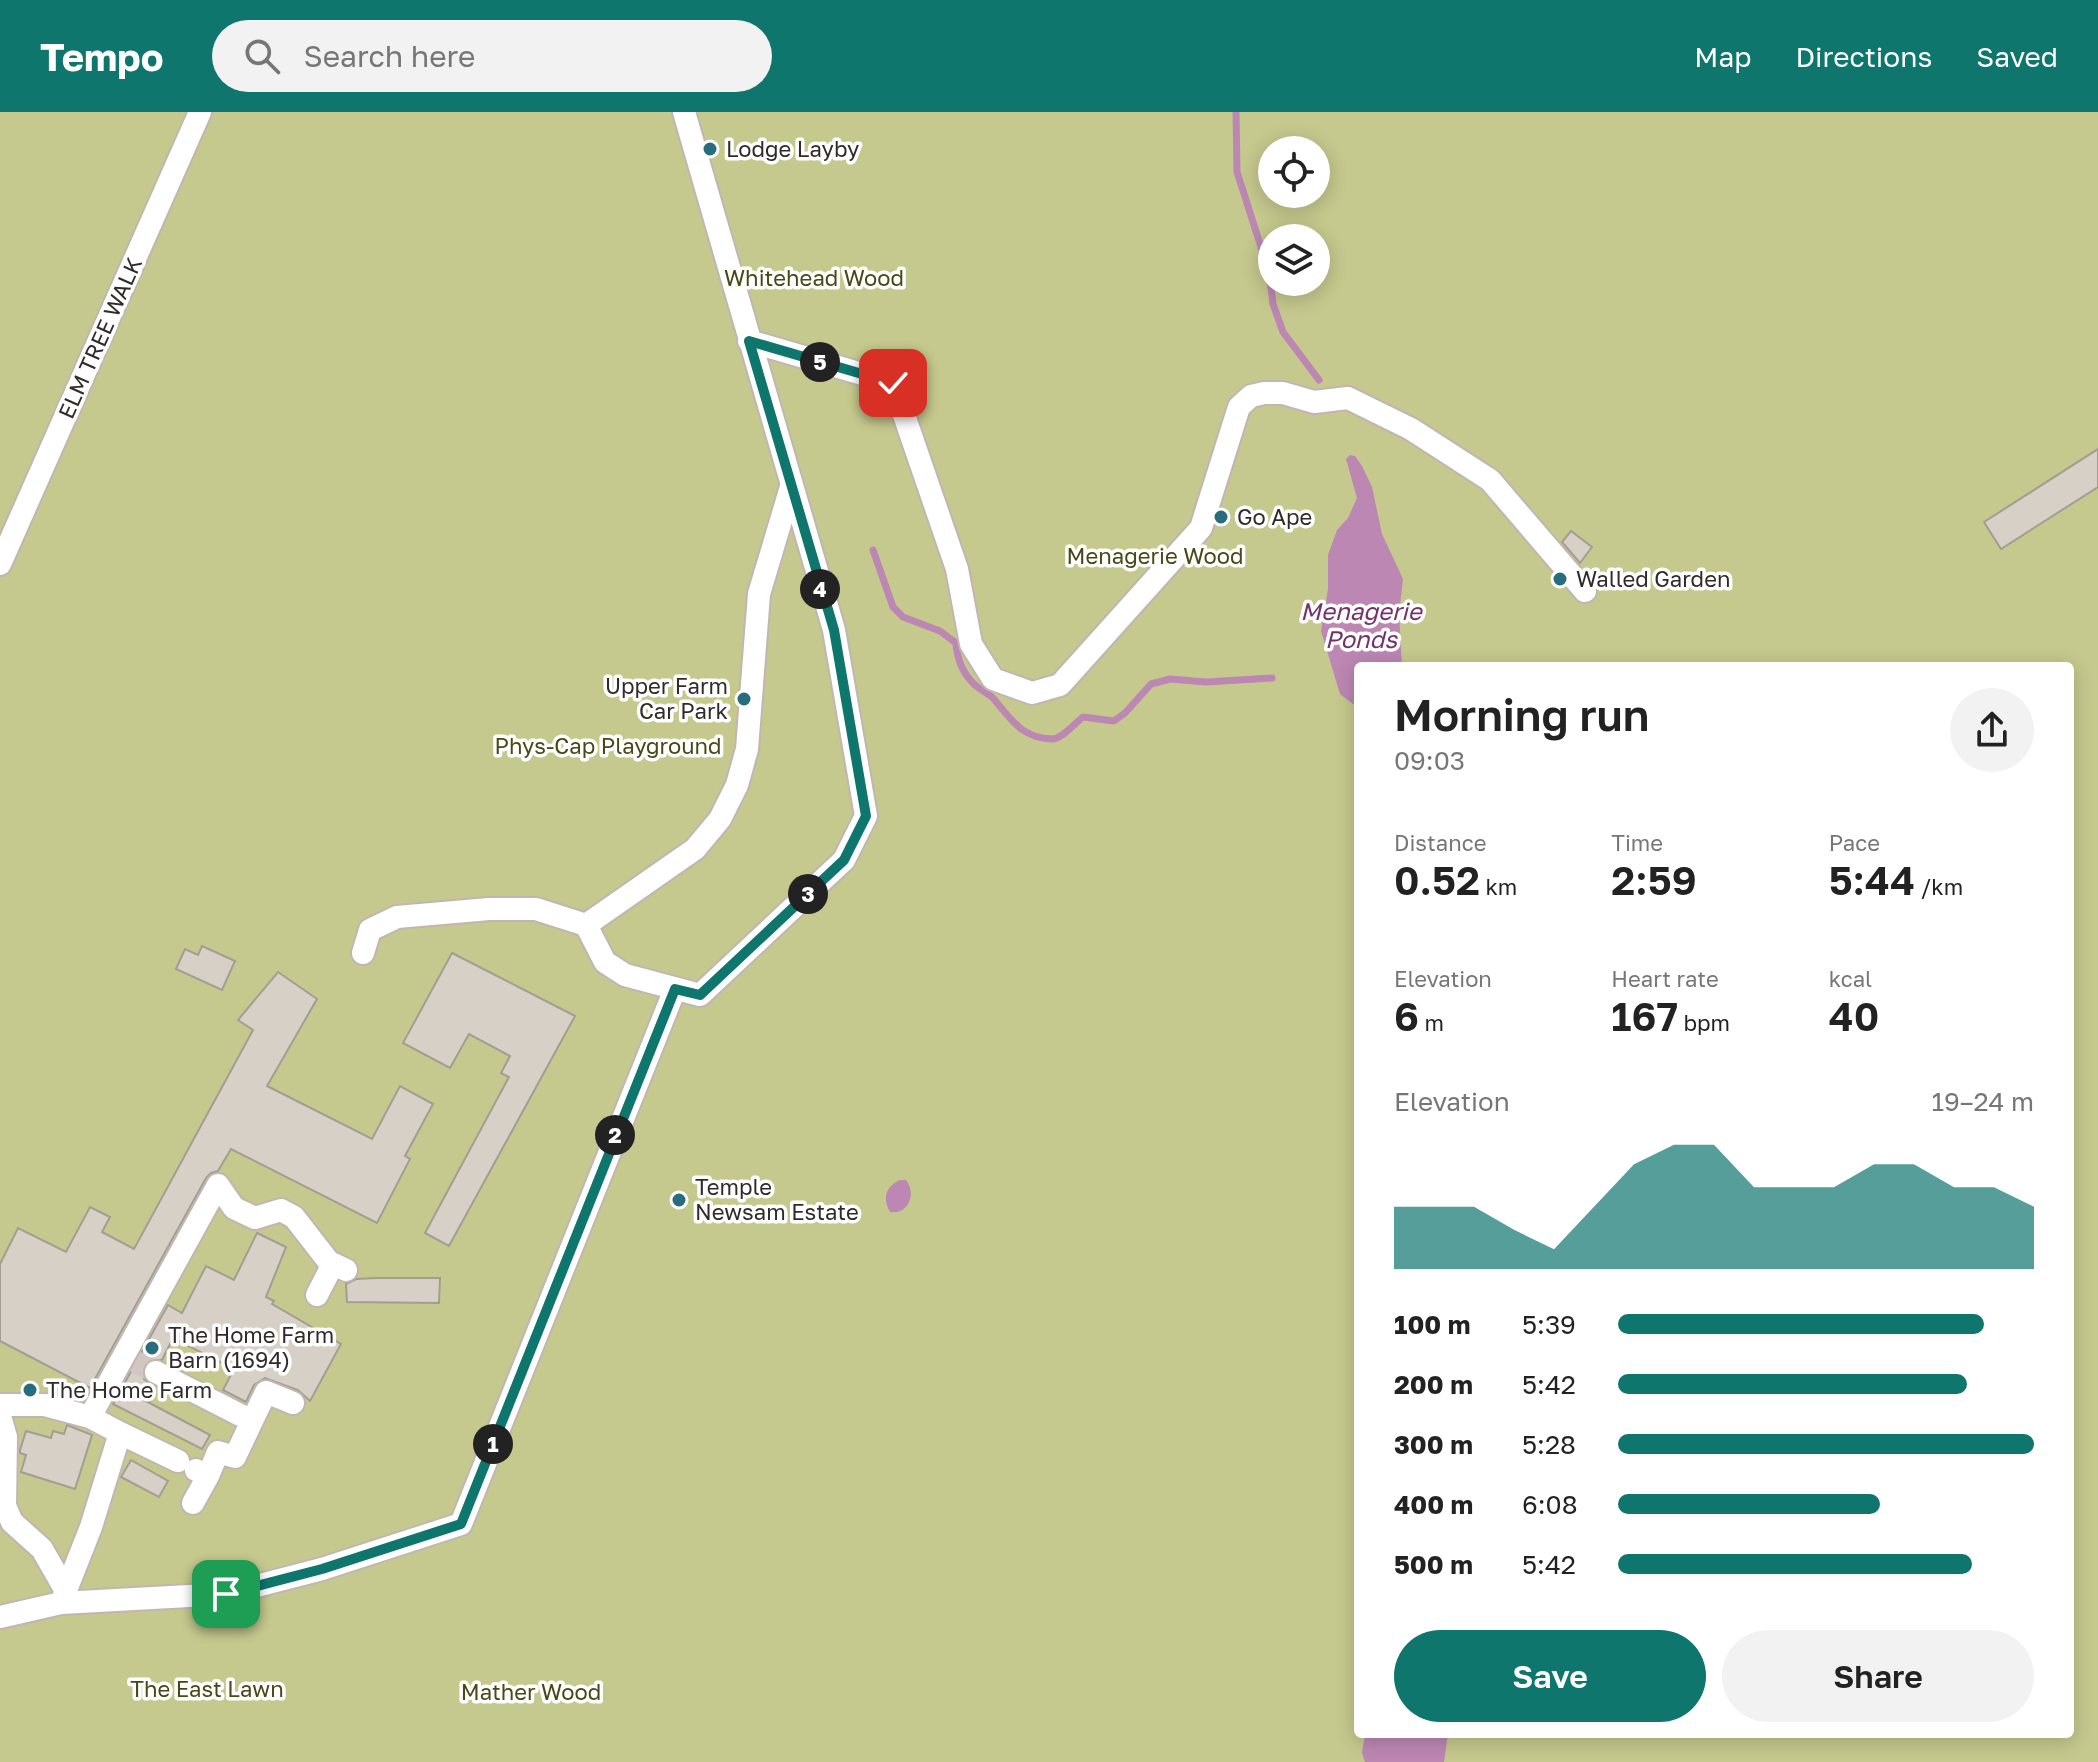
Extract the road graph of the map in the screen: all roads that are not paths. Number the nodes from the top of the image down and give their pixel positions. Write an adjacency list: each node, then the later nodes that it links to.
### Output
1 (200, 112): 5 (street, ELM TREE WALK)
2 (684, 112): 3 (street)
3 (749, 341): 4 (street); 6 (street)
4 (791, 487): 7 (street); 9 (street)
5 (0, 564)
6 (1585, 591)
7 (586, 925): 8 (street); 9 (street)
8 (363, 953)
9 (675, 989): 20 (street)
10 (317, 1295): 15 (street)
11 (156, 1372): 16 (street)
12 (293, 1403): 16 (street)
13 (0, 1405): 15 (street)
14 (0, 1416): 20 (street)
15 (90, 1417): 17 (street)
16 (252, 1421): 18 (street)
17 (120, 1433): 18 (street); 20 (street)
18 (193, 1468): 19 (street)
19 (193, 1503)
20 (63, 1597): 21 (street)
21 (0, 1617)

